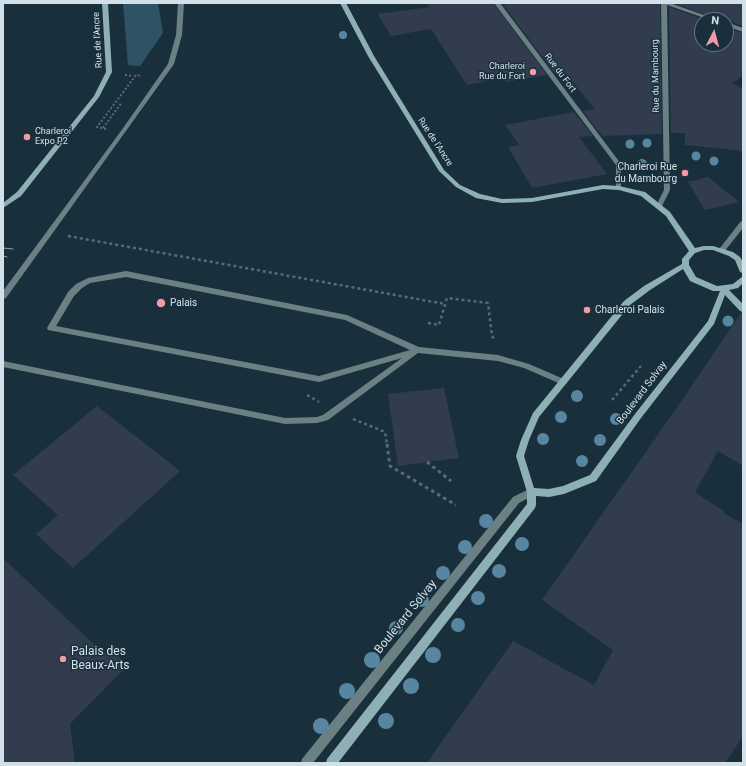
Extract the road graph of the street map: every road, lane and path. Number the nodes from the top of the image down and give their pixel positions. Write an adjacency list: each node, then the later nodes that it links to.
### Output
1 (105, 3): 8 (street, Rue de l'Ancre)
2 (181, 3): 11 (street)
3 (343, 3): 7 (street, Rue de l'Ancre)
4 (497, 3): 7 (street, Rue du Fort)
5 (665, 3): 6 (street); 9 (street, Rue du Mambourg)
6 (694, 13)
7 (619, 188): 9 (street, Rue de l'Ancre)
8 (3, 206)
9 (659, 206): 13 (street, Rue de l'Ancre)
10 (743, 223): 12 (street)
11 (49, 232): 18 (street); 19 (path)
12 (722, 250): 13 (street); 15 (street)
13 (693, 251): 14 (street)
14 (685, 265): 17 (street); 26 (street)
15 (743, 270)
16 (743, 280): 17 (street)
17 (724, 289): 20 (street); 32 (street, Boulevard Solvay)
18 (3, 296)
19 (445, 304): 21 (path); 22 (path)
20 (743, 309)
21 (428, 323)
22 (492, 336)
23 (418, 350): 23 (street); 26 (street); 29 (street)
24 (3, 364): 29 (street)
25 (641, 366): 28 (path)
26 (563, 382): 32 (street)
27 (306, 395): 29 (path)
28 (612, 400)
29 (336, 412): 33 (path)
30 (427, 462): 31 (path)
31 (451, 481)
32 (531, 492): 34 (street, Boulevard Solvay); 35 (street)
33 (456, 505)
34 (306, 763)
35 (331, 763)

